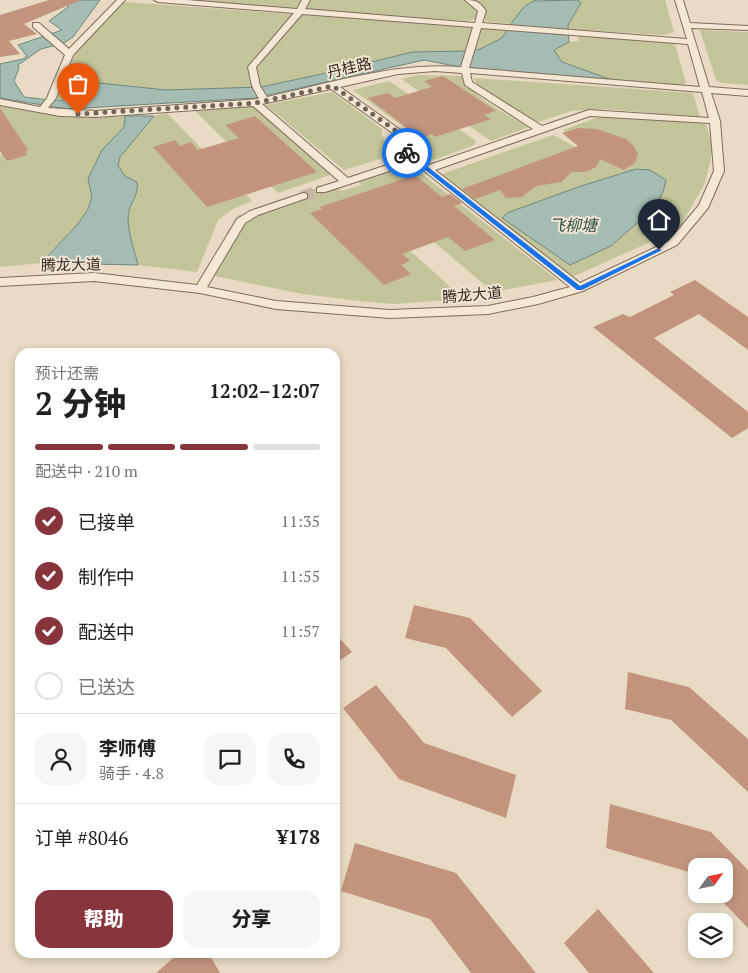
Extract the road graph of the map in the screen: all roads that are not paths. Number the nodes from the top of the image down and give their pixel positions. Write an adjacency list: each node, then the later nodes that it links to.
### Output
1 (121, 0): 12 (street)
2 (158, 0): 6 (street)
3 (306, 0): 6 (street)
4 (469, 0): 9 (street)
5 (679, 0): 7 (street, 腾龙大道)
6 (300, 11): 9 (street); 17 (street)
7 (688, 24): 10 (street); 11 (street, 腾龙大道)
8 (36, 25): 12 (street)
9 (480, 25): 11 (street); 13 (street)
10 (748, 28)
11 (692, 42): 15 (street, 腾龙大道)
12 (69, 54): 19 (street)
13 (465, 69): 14 (street, 丹桂路); 15 (street, 丹桂路); 21 (street)
14 (333, 86): 17 (street, 丹桂路); 22 (street)
15 (707, 90): 16 (street, 丹桂路); 20 (street, 腾龙大道)
16 (748, 93)
17 (261, 101): 19 (street, 丹桂路); 24 (street)
18 (0, 102): 19 (street, 丹桂路)
19 (44, 109)
20 (715, 121): 21 (street); 28 (street, 腾龙大道)
21 (541, 130): 23 (street)
22 (416, 159): 23 (street); 24 (street)
23 (429, 169): 28 (street)
24 (346, 182): 25 (street)
25 (320, 190)
26 (302, 196): 29 (street)
27 (0, 282): 29 (street, 腾龙大道)
28 (580, 288): 29 (street, 腾龙大道)
29 (200, 289)

